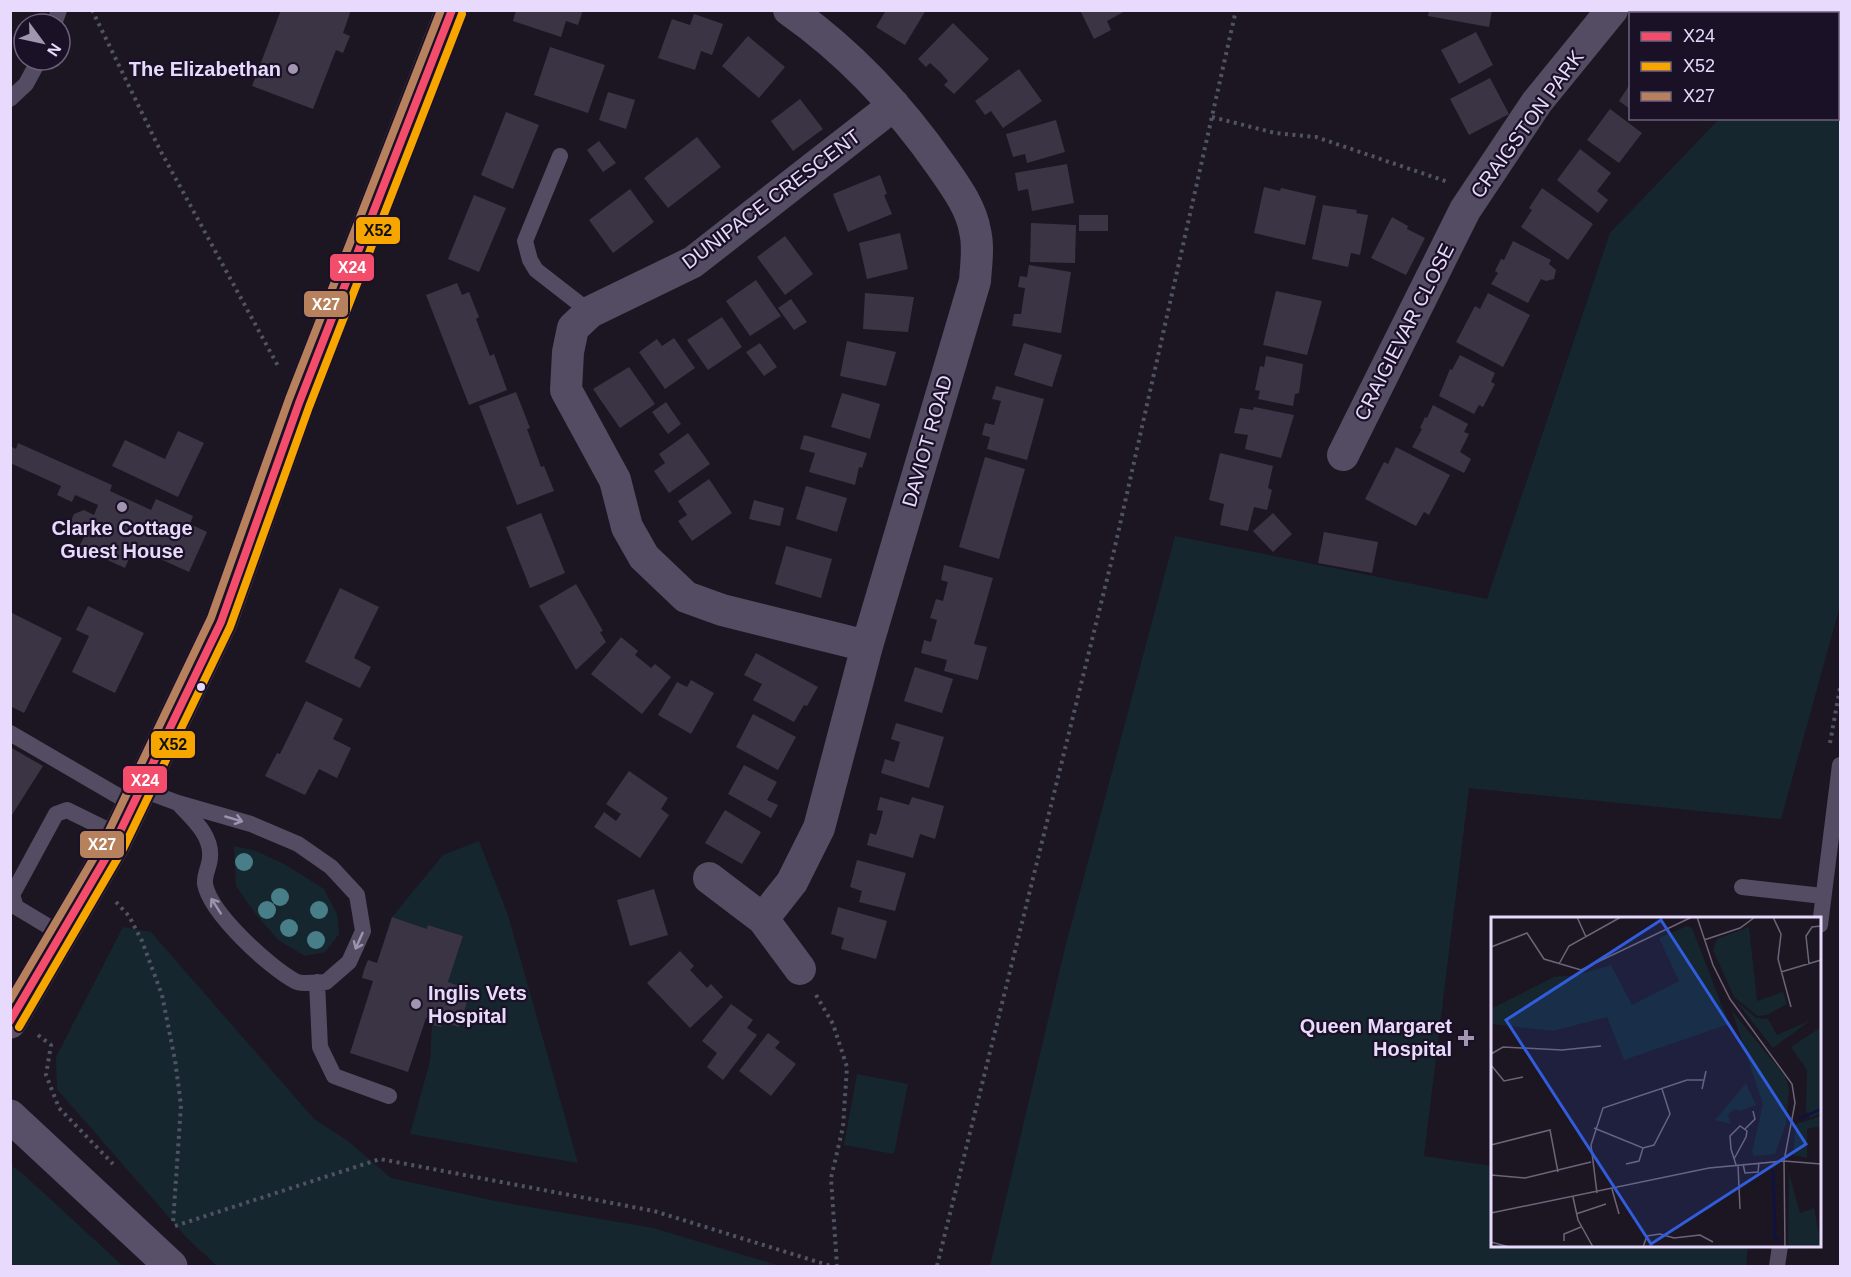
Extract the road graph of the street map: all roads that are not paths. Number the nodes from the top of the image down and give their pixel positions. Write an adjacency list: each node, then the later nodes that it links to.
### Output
1 (452, 10): 14 (main road)
2 (789, 10): 6 (street, DAVIOT ROAD)
3 (1612, 10): 8 (street, CRAIGSTON PARK)
4 (32, 72): 5 (lane)
5 (10, 99)
6 (894, 105): 9 (street, DUNIPACE CRESCENT); 11 (street, DAVIOT ROAD)
7 (560, 156): 9 (lane)
8 (1471, 201): 10 (street, CRAIGIEVAR CLOSE)
9 (590, 312): 11 (street, DUNIPACE CRESCENT)
10 (1343, 455)
11 (867, 646): 21 (street, DAVIOT ROAD)
12 (10, 733): 14 (lane)
13 (1840, 765): 19 (lane)
14 (136, 797): 15 (lane); 16 (main road)
15 (178, 803): 24 (lane, one-way to 15); 24 (lane, one-way to 24)
16 (118, 835): 22 (main road); 22 (lane)
17 (709, 878): 21 (street)
18 (1742, 887): 19 (lane)
19 (1823, 896): 20 (lane)
20 (1821, 917)
21 (763, 919): 23 (street)
22 (62, 934): 25 (main road)
23 (800, 969)
24 (317, 982): 26 (lane)
25 (12, 1020)
26 (389, 1096)
27 (10, 1116): 29 (main road)
28 (1780, 1247): 30 (lane)
29 (171, 1266)
30 (1778, 1266)

